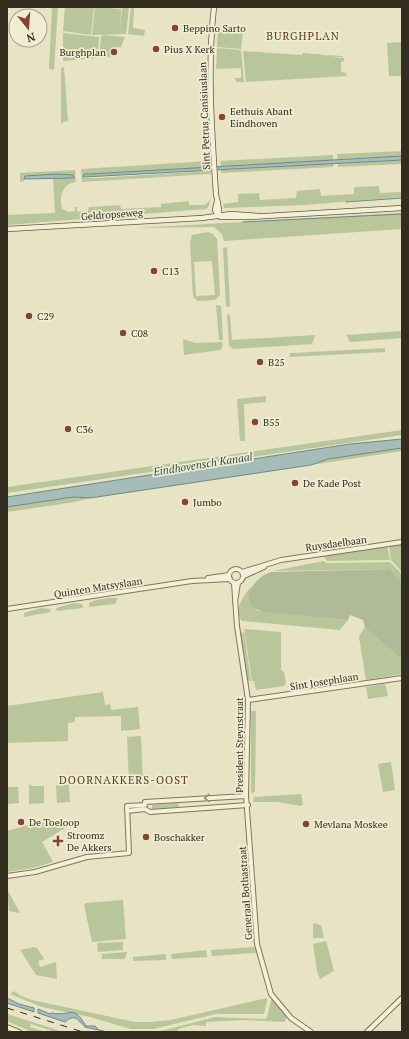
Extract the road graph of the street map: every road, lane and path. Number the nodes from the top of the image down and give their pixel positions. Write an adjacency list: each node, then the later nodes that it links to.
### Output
1 (214, 7): 5 (main road, Sint Petrus Canisiuslaan)
2 (402, 205): 4 (main road, Geldropseweg)
3 (402, 208): 4 (main road, Geldropseweg)
4 (383, 209): 5 (main road, Geldropseweg)
5 (218, 216): 6 (main road, Geldropseweg)
6 (7, 230)
7 (402, 542): 8 (street, Ruysdaelbaan)
8 (243, 574): 9 (street, Quinten Matsyslaan); 10 (street)
9 (229, 577): 10 (street); 11 (street, Quinten Matsyslaan)
10 (236, 583): 13 (street, President Steynstraat)
11 (7, 609)
12 (402, 678): 13 (street, Sint Josephlaan)
13 (248, 700): 14 (street, President Steynstraat)
14 (246, 796): 15 (street, President Steynstraat); 16 (street, one-way to 16)
15 (248, 805): 16 (street); 24 (street, Generaal Bothastraat)
16 (145, 807): 18 (street)
17 (7, 876): 18 (street)
18 (13, 876): 19 (street)
19 (7, 879)
20 (402, 998): 21 (main road)
21 (374, 1026): 25 (main road); 26 (main road)
22 (7, 1027): 23 (street)
23 (19, 1032)
24 (310, 1032)
25 (367, 1032)
26 (370, 1032)

